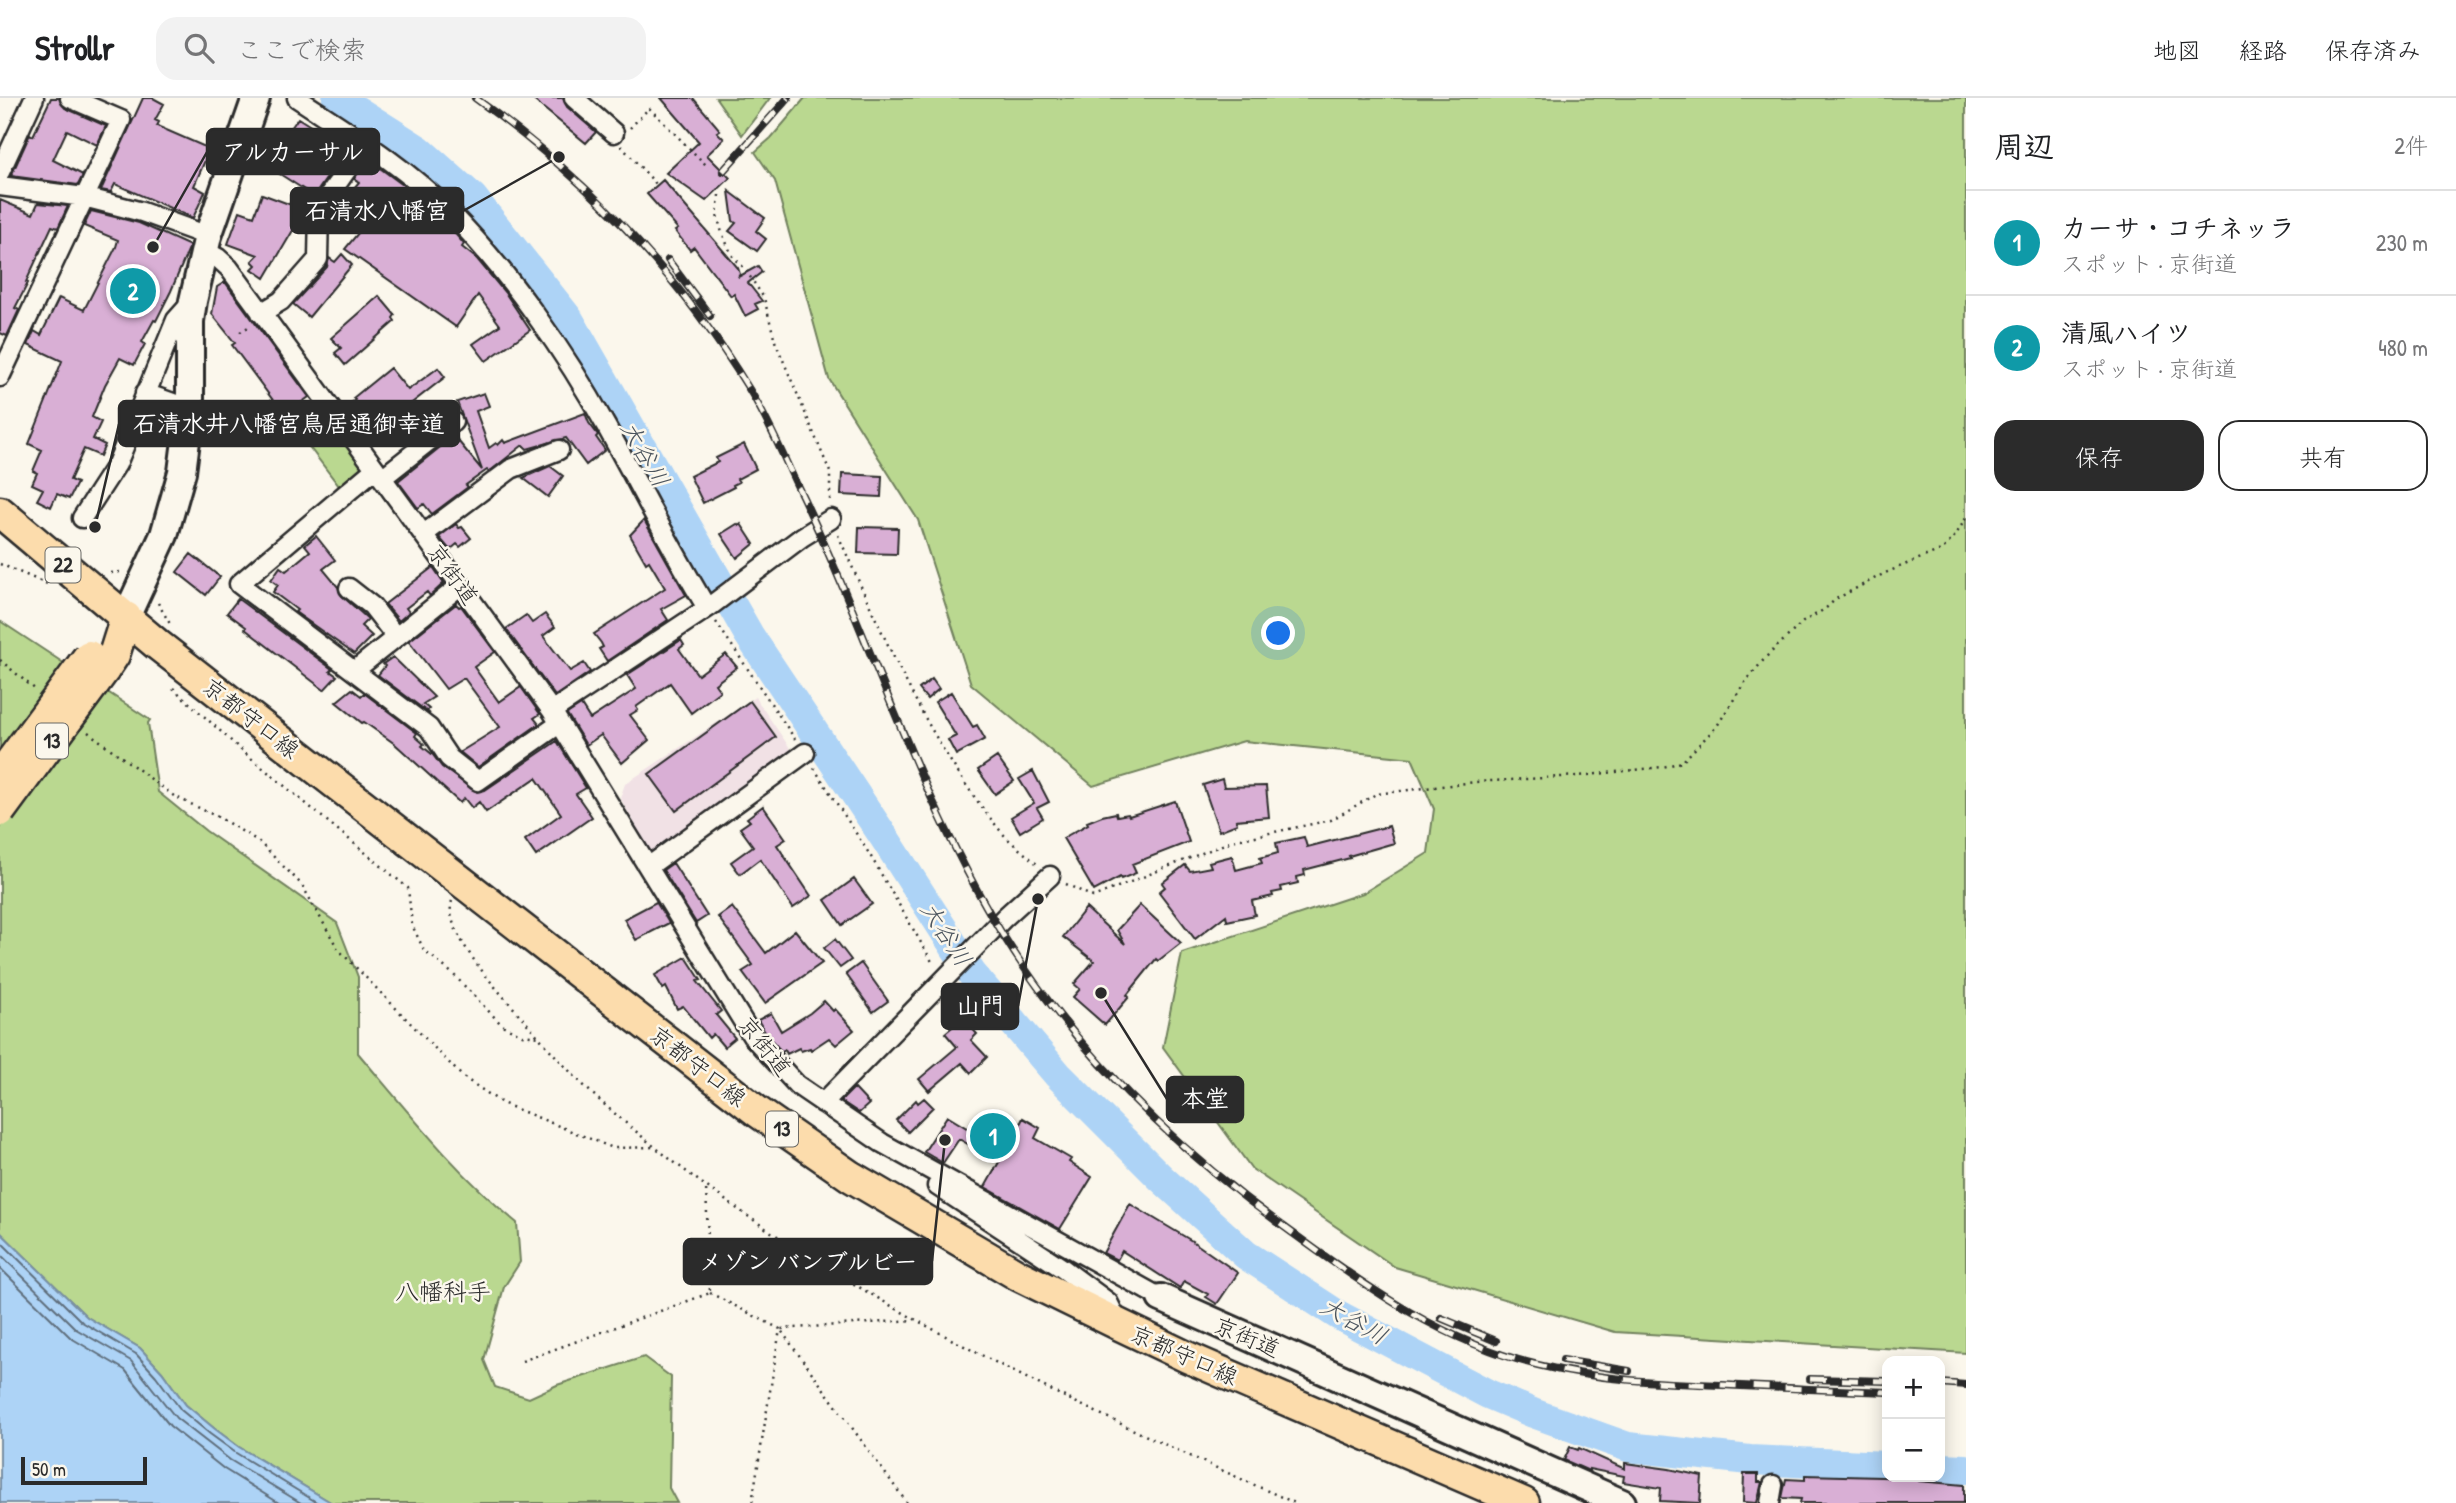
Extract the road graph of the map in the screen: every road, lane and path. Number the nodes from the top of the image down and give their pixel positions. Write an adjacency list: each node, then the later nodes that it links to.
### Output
1 (34, 98): 9 (street)
2 (70, 98): 13 (street)
3 (256, 98): 14 (street)
4 (297, 98): 7 (street)
5 (574, 98): 6 (street)
6 (617, 136): 8 (path); 10 (path)
7 (365, 144): 16 (street); 37 (street)
8 (706, 165)
9 (0, 172)
10 (657, 185)
11 (0, 186): 13 (street, 京街道)
12 (719, 195): 28 (path)
13 (85, 197): 14 (street, 京街道); 17 (street)
14 (207, 244): 15 (street); 16 (street, 京街道)
15 (193, 301): 18 (street); 19 (street)
16 (261, 313): 24 (street, 京街道)
17 (0, 377)
18 (145, 393): 19 (street); 26 (street)
19 (190, 409): 38 (street)
20 (453, 422): 24 (street)
21 (160, 429): 22 (path)
22 (157, 440)
23 (559, 450): 29 (street)
24 (378, 474): 29 (street, 京街道); 43 (street)
25 (0, 512): 38 (main road, 22)
26 (82, 517)
27 (1966, 518): 52 (path)
28 (831, 519): 37 (street); 52 (path)
29 (424, 534): 33 (street, 京街道)
30 (0, 564): 34 (path)
31 (121, 572): 32 (path)
32 (104, 573)
33 (461, 585): 40 (street); 46 (street, 京街道)
34 (58, 588)
35 (349, 588): 40 (street)
36 (153, 597): 39 (path)
37 (708, 607): 46 (street); 48 (path)
38 (126, 617): 42 (main road, 13); 53 (main road, 京都守口線 / 13)
39 (172, 627)
40 (396, 637): 43 (street)
41 (0, 660): 45 (path)
42 (97, 663): 49 (main road, 13, bridge); 50 (main road, 13, bridge)
43 (354, 671): 46 (street)
44 (173, 688): 55 (path)
45 (42, 695)
46 (556, 717): 51 (street, 京街道)
47 (84, 729): 58 (path)
48 (805, 753): 51 (street); 54 (path)
49 (0, 776)
50 (0, 811)
51 (648, 867): 56 (street, 京街道)
52 (1050, 876): 54 (street)
53 (459, 880): 55 (path); 63 (main road, 京都守口線 / 13)
54 (944, 979): 56 (street)
55 (539, 1037): 58 (path)
56 (823, 1102): 57 (street, 京街道)
57 (882, 1143): 61 (street, 京街道); 63 (street)
58 (657, 1147): 59 (path)
59 (706, 1187): 60 (path); 62 (path)
60 (710, 1293): 64 (path); 65 (path)
61 (1161, 1298): 70 (street, 京街道)
62 (914, 1320): 64 (path); 68 (path)
63 (1120, 1325): 69 (main road, 京都守口線 / 13)
64 (780, 1329): 66 (path); 67 (path)
65 (522, 1362)
66 (752, 1503)
67 (907, 1503)
68 (1295, 1503)
69 (1524, 1503)
70 (1622, 1503)

